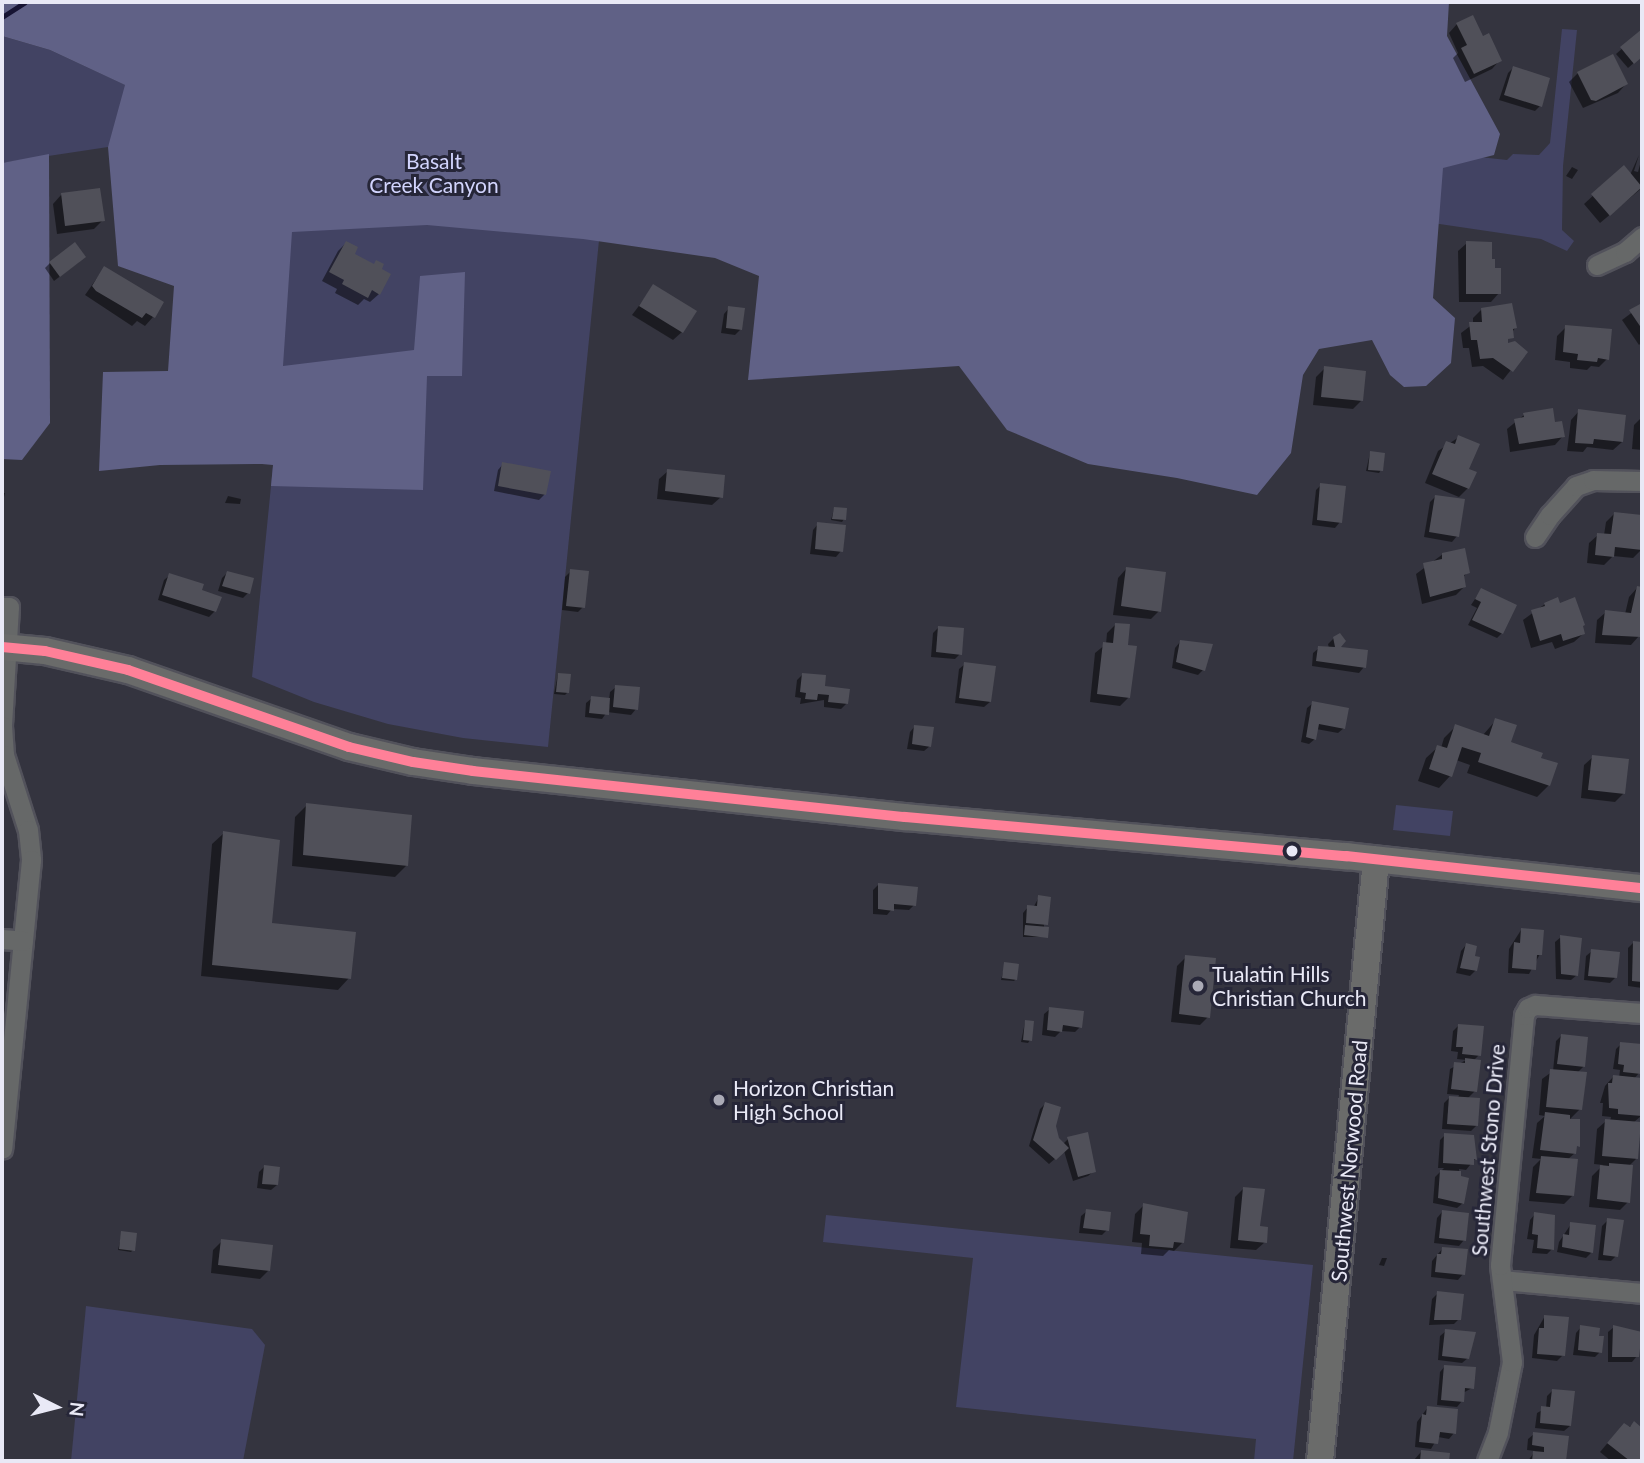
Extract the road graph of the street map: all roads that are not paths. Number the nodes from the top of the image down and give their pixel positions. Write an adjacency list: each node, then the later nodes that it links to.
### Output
1 (1642, 237): 2 (street)
2 (1597, 265)
3 (1642, 481): 4 (street)
4 (1535, 537)
5 (2, 607): 6 (street)
6 (4, 647): 7 (main road); 10 (street)
7 (1376, 860): 8 (main road); 15 (main road, Southwest Norwood Road)
8 (1642, 888)
9 (2, 939): 10 (street)
10 (23, 941): 12 (street)
11 (1642, 1013): 13 (street, Southwest Stono Drive)
12 (2, 1140)
13 (1502, 1280): 14 (street); 16 (street, Southwest Stono Drive)
14 (1642, 1293)
15 (1320, 1461)
16 (1486, 1461)

